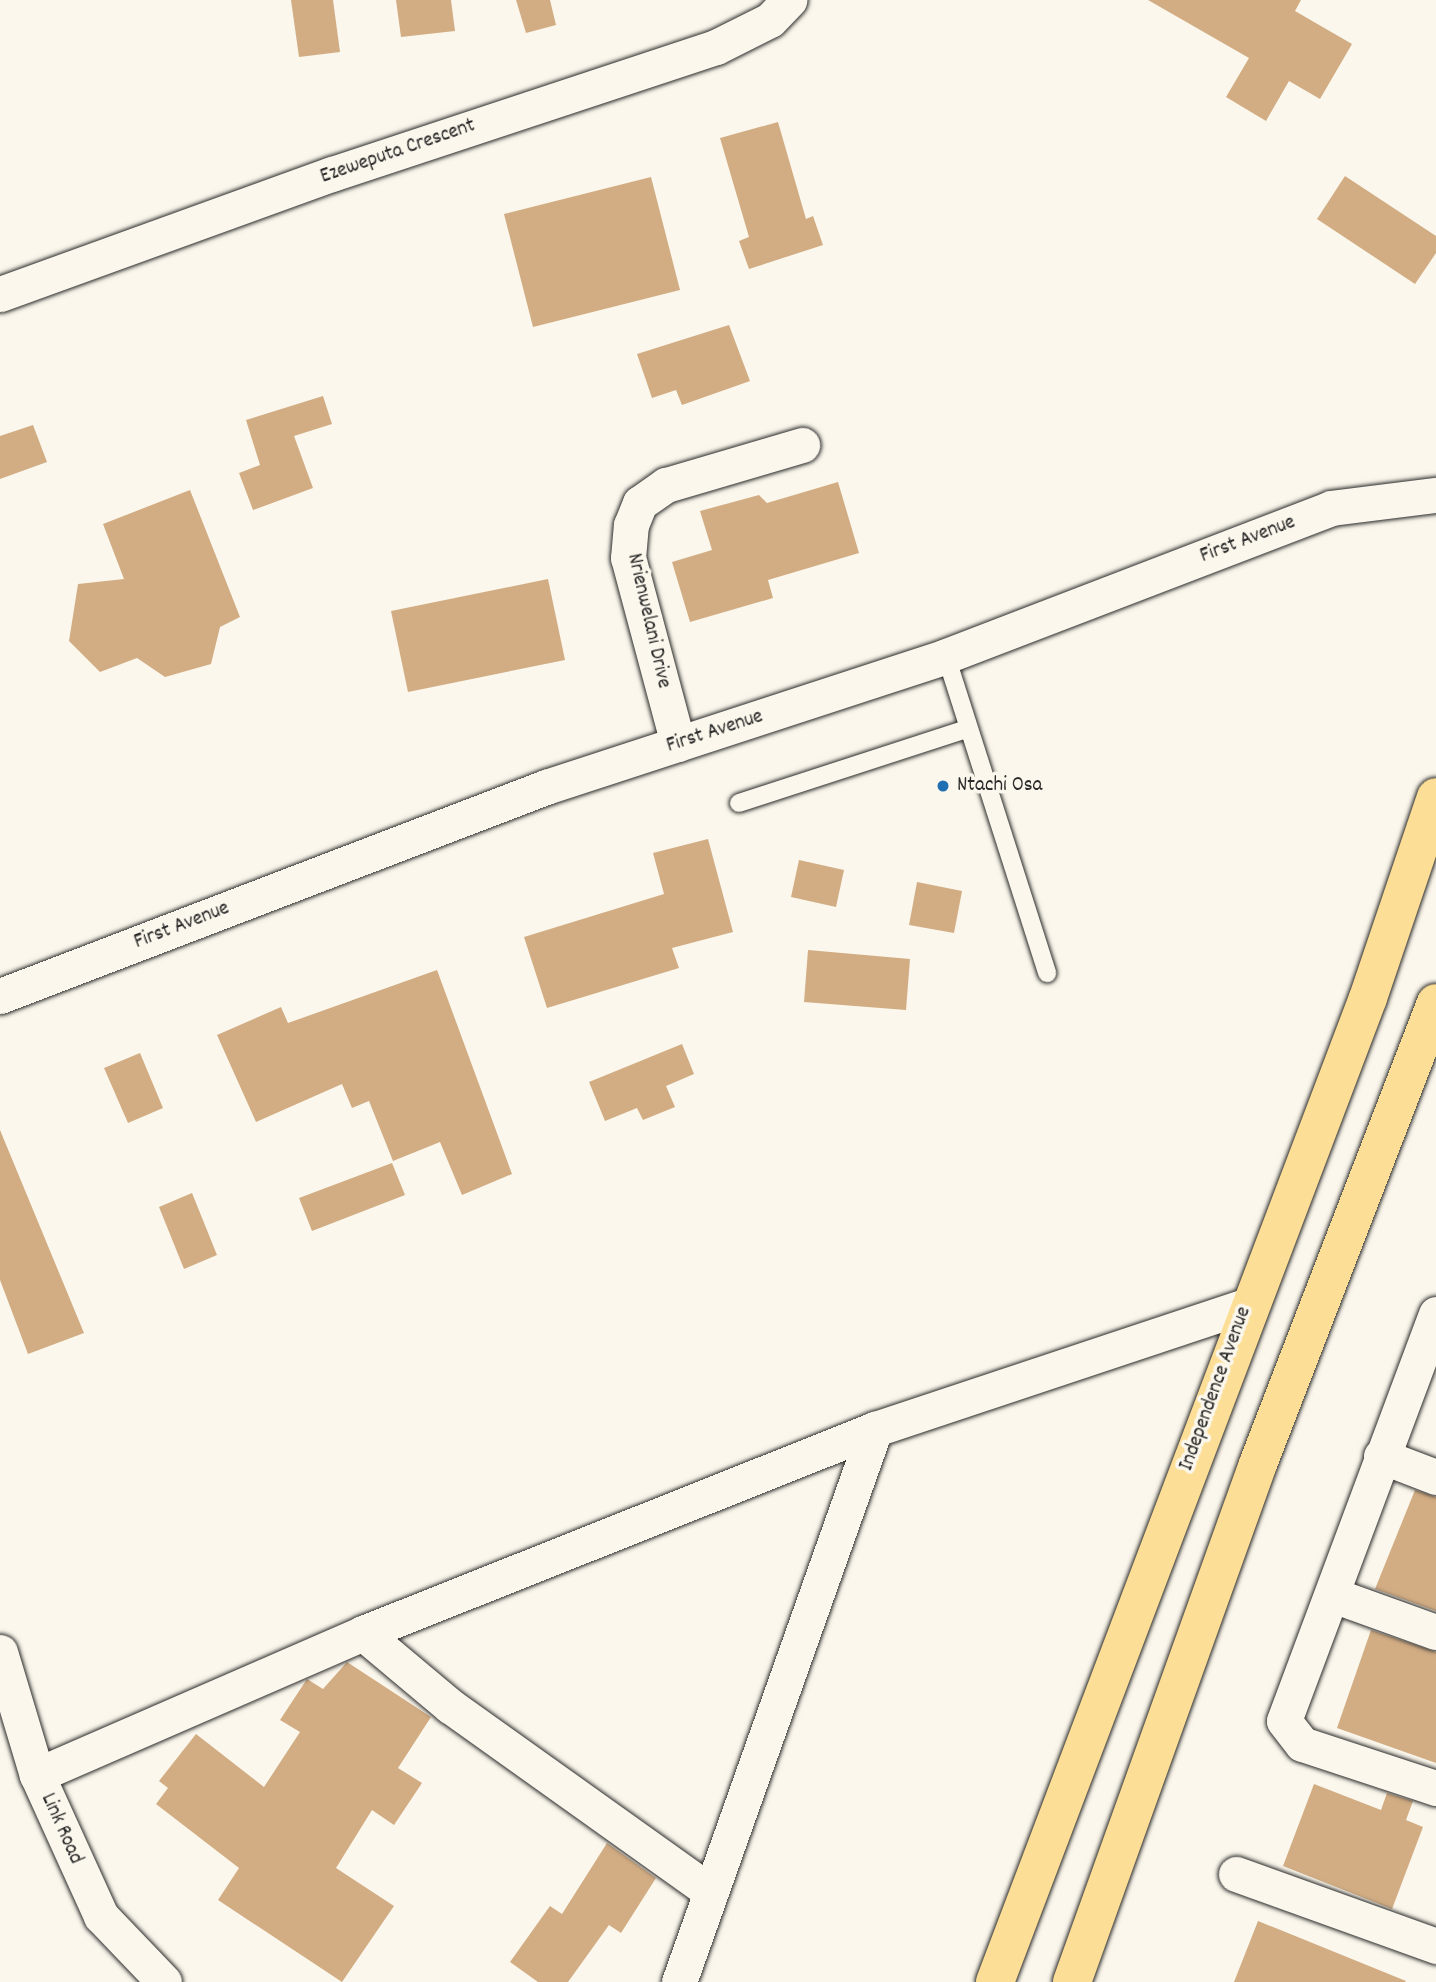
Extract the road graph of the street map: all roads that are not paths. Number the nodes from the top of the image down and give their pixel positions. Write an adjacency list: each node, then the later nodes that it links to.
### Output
1 (789, 0): 2 (street, Ezeweputa Crescent)
2 (0, 294)
3 (802, 445): 7 (street, Nrienwelani Drive)
4 (1436, 495): 5 (street, First Avenue)
5 (946, 656): 6 (lane); 7 (street, First Avenue)
6 (967, 729): 9 (lane); 10 (lane)
7 (678, 744): 11 (street, First Avenue)
8 (1436, 797): 13 (main road, Independence Avenue)
9 (739, 803)
10 (1047, 973)
11 (0, 996)
12 (1436, 1003): 30 (main road)
13 (1247, 1305): 15 (street); 29 (main road, Independence Avenue)
14 (1434, 1327): 16 (street)
15 (875, 1429): 20 (street); 25 (street)
16 (1381, 1456): 17 (street); 18 (street)
17 (1436, 1477)
18 (1333, 1595): 19 (street); 23 (street)
19 (1436, 1632)
20 (363, 1633): 22 (street); 25 (street)
21 (0, 1652): 22 (street, Link Road)
22 (37, 1775): 27 (street, Link Road)
23 (1436, 1788)
24 (1236, 1874): 26 (street)
25 (709, 1891): 28 (street)
26 (1436, 1946)
27 (164, 1982)
28 (679, 1982)
29 (995, 1982)
30 (1072, 1982)

